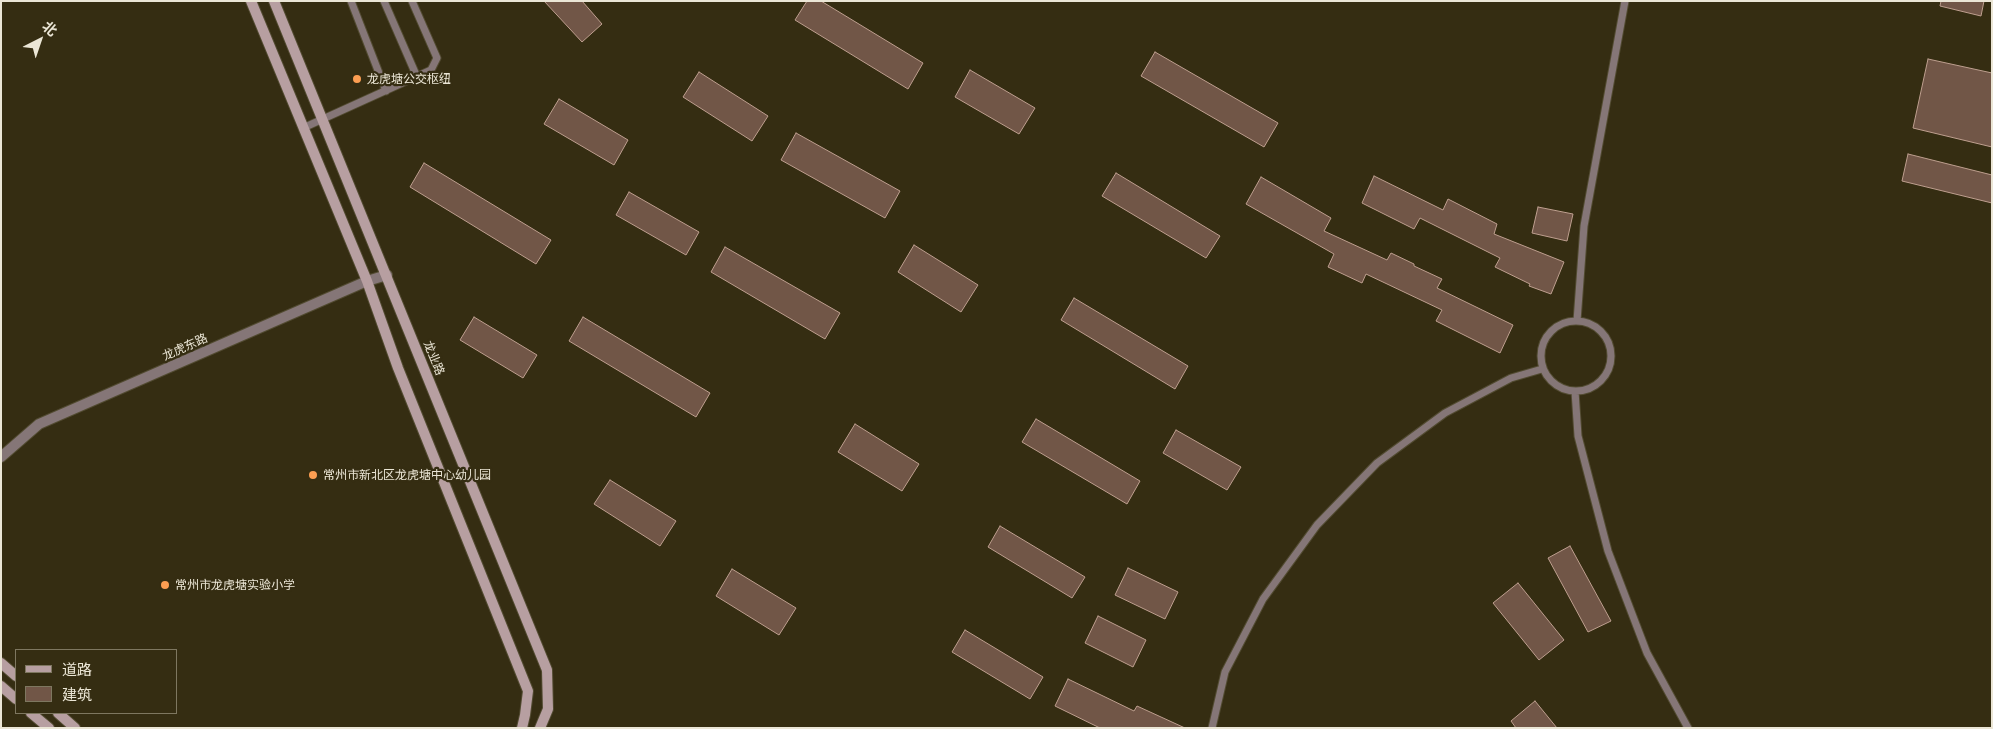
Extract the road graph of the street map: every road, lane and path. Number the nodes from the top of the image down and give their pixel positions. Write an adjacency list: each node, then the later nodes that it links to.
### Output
1 (251, 1): 10 (street)
2 (274, 1): 9 (street, 龙业路)
3 (351, 1): 8 (lane)
4 (384, 1): 7 (lane)
5 (412, 1): 7 (lane)
6 (1625, 1): 13 (lane)
7 (417, 77): 8 (lane)
8 (386, 91): 9 (lane)
9 (323, 119): 10 (lane); 11 (street, 龙业路)
10 (303, 128): 12 (street)
11 (387, 274): 12 (street, 龙虎东路); 26 (street, 龙业路)
12 (367, 281): 16 (street, 龙虎东路); 25 (street)
13 (1578, 321): 14 (lane); 15 (lane)
14 (1542, 369): 15 (lane); 27 (lane)
15 (1575, 391): 28 (lane)
16 (1, 457)
17 (1, 663): 18 (street)
18 (15, 675)
19 (1, 686): 20 (street)
20 (15, 699)
21 (33, 714): 23 (street)
22 (59, 714): 24 (street)
23 (49, 728)
24 (76, 728)
25 (522, 728)
26 (540, 728)
27 (1212, 728)
28 (1688, 728)

